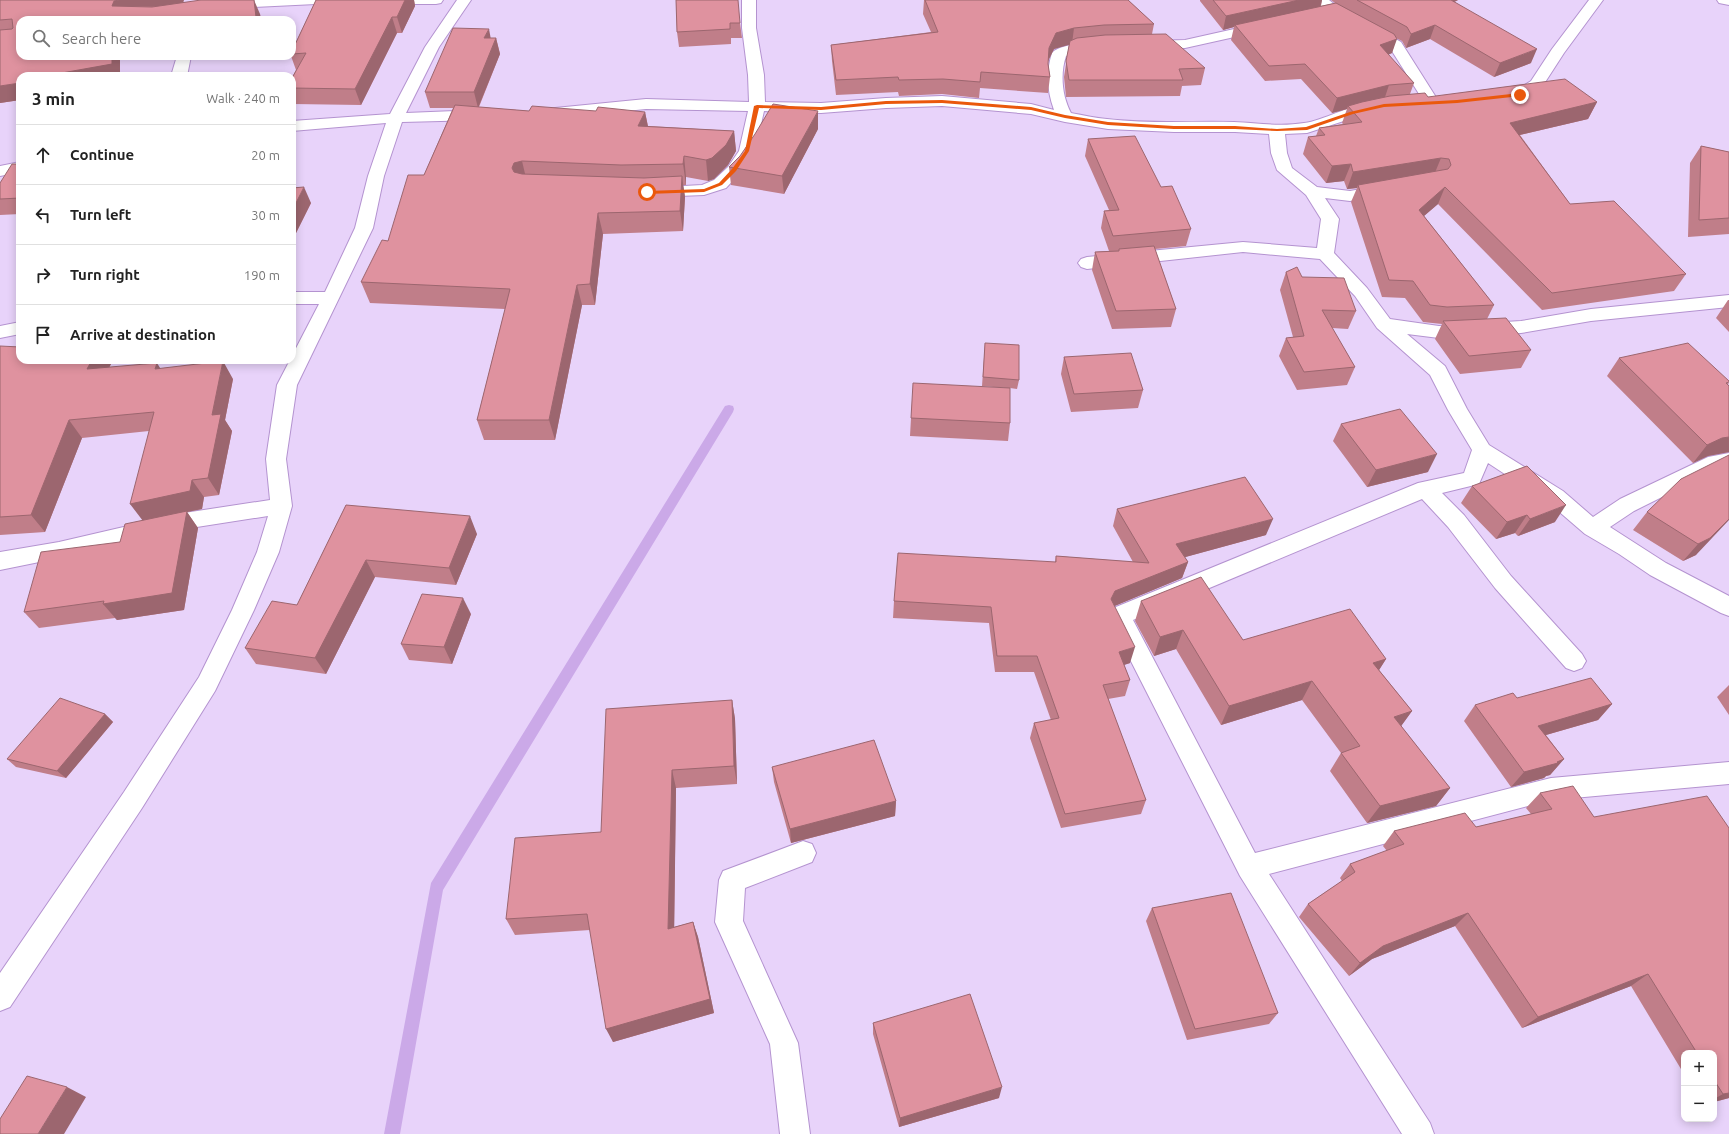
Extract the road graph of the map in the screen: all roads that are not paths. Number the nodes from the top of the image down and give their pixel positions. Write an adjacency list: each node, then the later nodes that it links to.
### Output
1 (316, 0): 9 (street)
2 (366, 0): 3 (street)
3 (436, 0)
4 (464, 0): 23 (street)
5 (749, 0): 19 (street)
6 (1596, 0): 16 (street)
7 (1724, 0): 8 (street)
8 (1729, 1)
9 (213, 5)
10 (1325, 8): 17 (street)
11 (1277, 24): 13 (street)
12 (1110, 46): 22 (street)
13 (1132, 46)
14 (183, 60): 15 (street)
15 (180, 72)
16 (1496, 97)
17 (1415, 103)
18 (1392, 105): 25 (street)
19 (757, 106): 20 (street); 22 (street); 29 (street)
20 (539, 114)
21 (491, 115): 23 (street)
22 (1065, 116): 25 (street)
23 (396, 118): 24 (street); 34 (street)
24 (296, 126)
25 (1277, 130): 30 (street)
26 (16, 169): 27 (street)
27 (0, 171)
28 (1396, 188): 30 (street)
29 (639, 192)
30 (1312, 192): 31 (street)
31 (1326, 254): 32 (street); 36 (street)
32 (1087, 264)
33 (296, 298): 34 (street)
34 (331, 298): 42 (street)
35 (1729, 301): 36 (street)
36 (1384, 324): 39 (street)
37 (16, 329): 38 (street)
38 (0, 332)
39 (1482, 450): 41 (street); 43 (street)
40 (1729, 461): 43 (street)
41 (1425, 490): 46 (street); 49 (street)
42 (281, 506): 44 (street); 50 (street)
43 (1593, 528): 45 (street)
44 (0, 561)
45 (1729, 607)
46 (1574, 661)
47 (1729, 773): 49 (street)
48 (803, 853): 51 (street)
49 (1249, 867): 52 (street)
50 (0, 998)
51 (795, 1134)
52 (1418, 1134)

